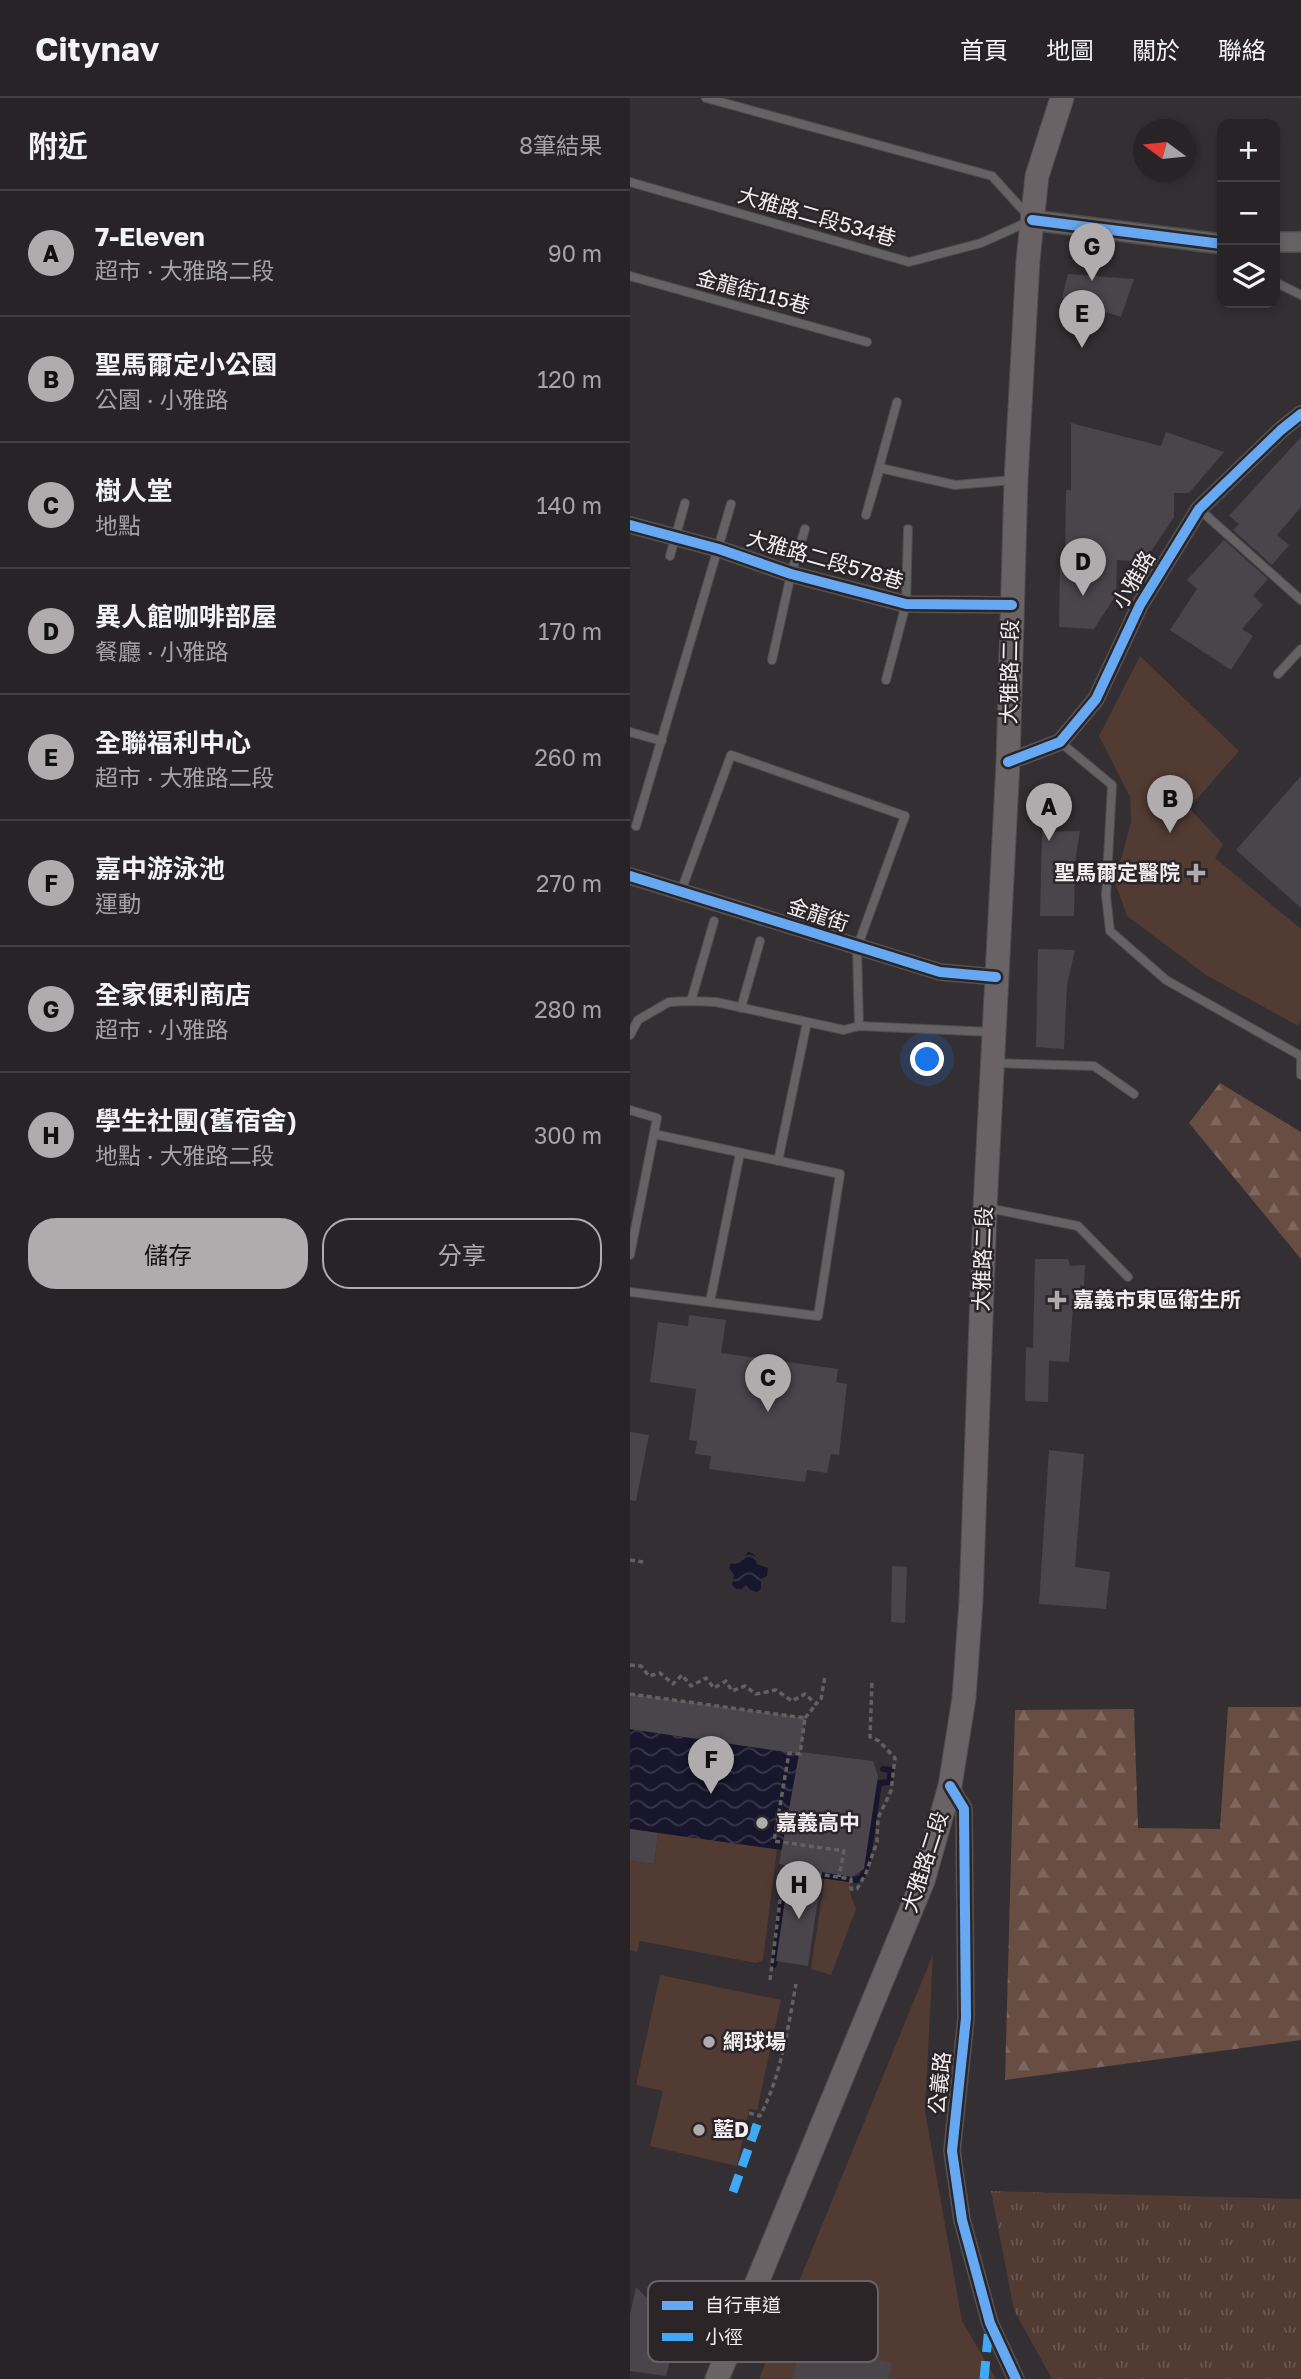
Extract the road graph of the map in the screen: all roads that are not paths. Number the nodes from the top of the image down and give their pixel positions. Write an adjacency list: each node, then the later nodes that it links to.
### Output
1 (706, 98): 4 (lane)
2 (1062, 98): 4 (main road, 大雅路二段)
3 (630, 182): 4 (lane, 大雅路二段534巷)
4 (1032, 220): 7 (street); 14 (main road, 大雅路二段)
5 (1280, 243): 6 (street)
6 (1301, 243)
7 (1217, 247)
8 (630, 276): 11 (lane, 金龍街115巷)
9 (1280, 284): 10 (lane)
10 (1301, 295)
11 (867, 342)
12 (897, 402): 14 (lane)
13 (1301, 414): 17 (street, 小雅路)
14 (1016, 480): 27 (main road, 大雅路二段)
15 (685, 503): 21 (lane)
16 (731, 504): 22 (lane)
17 (1199, 509): 25 (lane); 34 (street, 小雅路)
18 (630, 525): 21 (street, 大雅路二段578巷)
19 (805, 529): 24 (lane)
20 (908, 530): 26 (lane, 大雅路二段578巷)
21 (675, 538): 22 (street, 大雅路二段578巷); 23 (lane)
22 (719, 549): 24 (street, 大雅路二段578巷); 33 (lane, 大雅路二段578巷)
23 (670, 556)
24 (791, 574): 26 (street, 大雅路二段578巷); 29 (lane)
25 (1301, 600)
26 (906, 604): 27 (street, 大雅路二段578巷); 31 (lane, 大雅路二段578巷)
27 (1012, 606): 35 (main road, 大雅路二段)
28 (1301, 649): 30 (lane)
29 (772, 660)
30 (1278, 674)
31 (886, 680)
32 (630, 732): 33 (lane)
33 (662, 741): 36 (lane, 大雅路二段578巷)
34 (1060, 742): 35 (street, 小雅路); 50 (lane)
35 (1008, 762): 42 (main road, 大雅路二段)
36 (636, 826)
37 (630, 876): 38 (street, 金龍街)
38 (681, 891): 41 (street, 金龍街); 41 (lane)
39 (714, 921): 43 (lane)
40 (760, 941): 44 (lane)
41 (857, 948): 42 (street, 金龍街); 46 (lane)
42 (996, 977): 47 (main road, 大雅路二段)
43 (691, 1001): 44 (lane); 48 (lane)
44 (741, 1008): 45 (lane)
45 (807, 1022): 46 (lane); 55 (lane)
46 (859, 1026): 47 (lane)
47 (994, 1032): 49 (main road, 大雅路二段)
48 (630, 1035)
49 (993, 1063): 51 (lane); 56 (main road, 大雅路二段)
50 (1301, 1075)
51 (1134, 1094)
52 (630, 1110): 53 (lane)
53 (654, 1134): 54 (lane); 57 (lane)
54 (740, 1153): 55 (lane); 60 (lane)
55 (778, 1161): 60 (lane)
56 (985, 1208): 58 (lane); 61 (main road, 大雅路二段)
57 (630, 1255)
58 (1128, 1277)
59 (630, 1292): 60 (lane)
60 (710, 1303)
61 (950, 1786): 62 (main road, 大雅路二段); 65 (street, 公義路)
62 (758, 2281)
63 (724, 2362): 64 (main road, 大雅路二段)
64 (717, 2379)
65 (1016, 2379)

